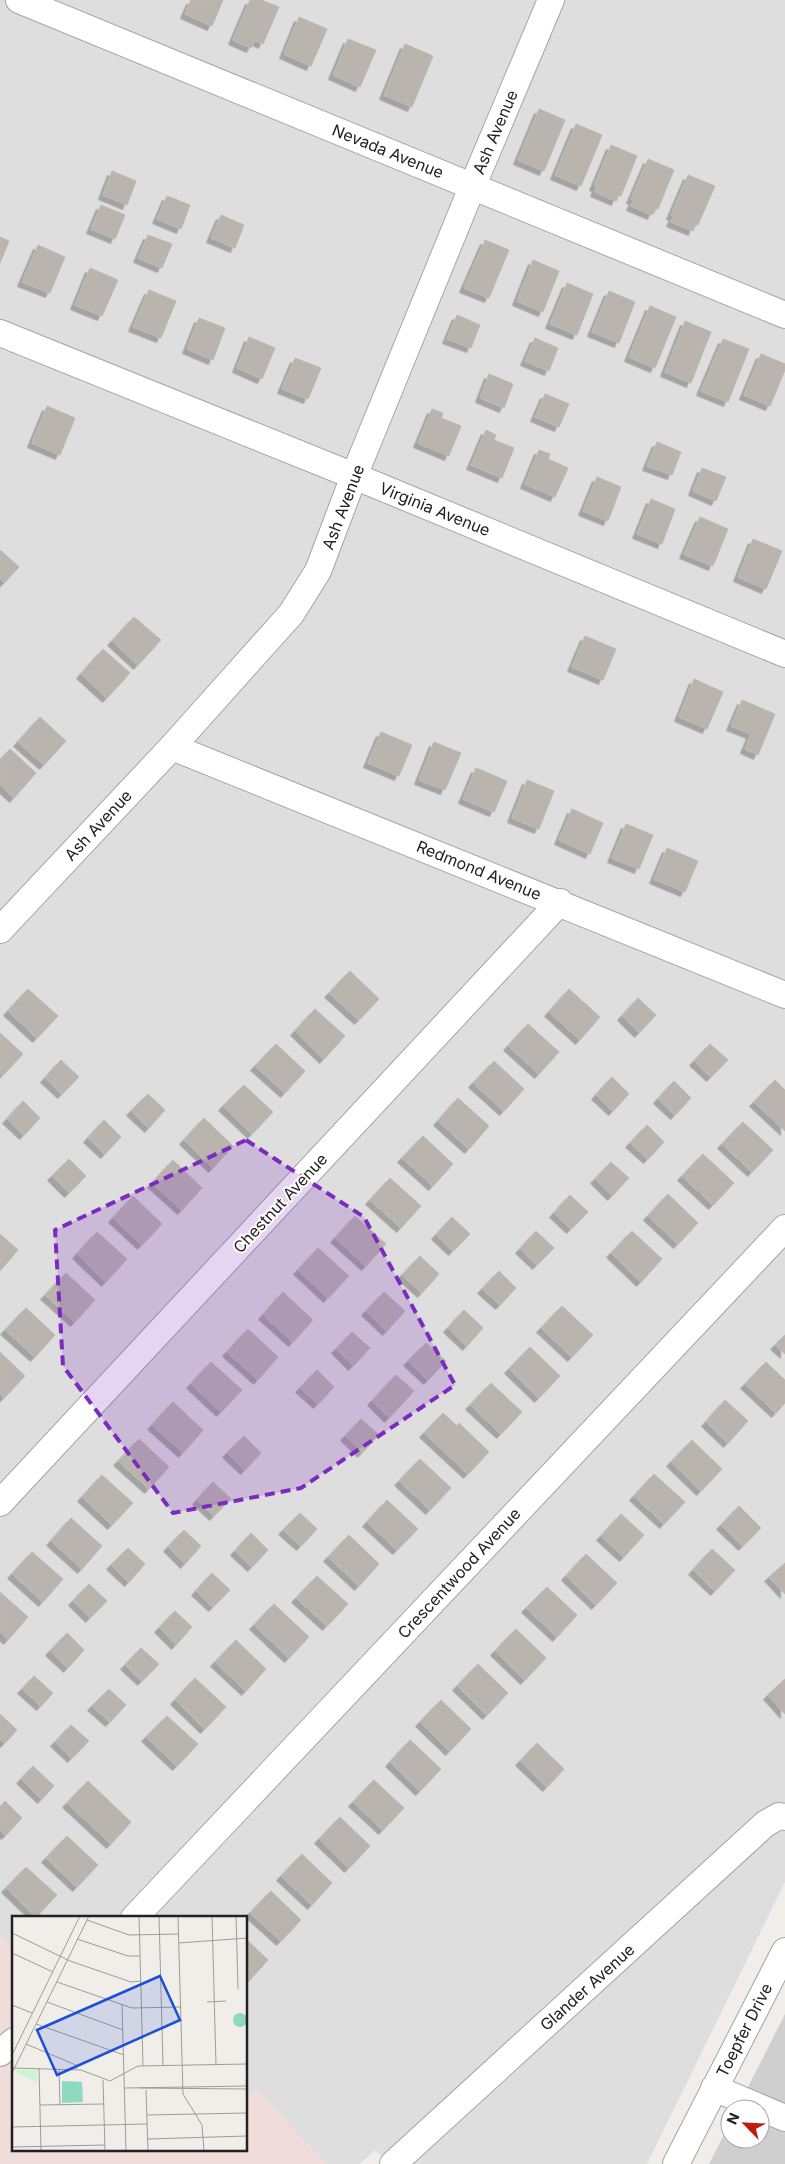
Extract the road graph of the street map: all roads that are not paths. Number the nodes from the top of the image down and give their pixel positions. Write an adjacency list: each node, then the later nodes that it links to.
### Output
1 (19, 0): 3 (street, Nevada Avenue)
2 (551, 0): 3 (street, Ash Avenue)
3 (473, 185): 4 (street, Nevada Avenue); 6 (street, Ash Avenue)
4 (785, 314)
5 (0, 333): 6 (street, Virginia Avenue)
6 (354, 476): 7 (street, Virginia Avenue); 8 (street, Ash Avenue)
7 (785, 654)
8 (172, 747): 9 (street, Redmond Avenue); 10 (street, Ash Avenue)
9 (560, 902): 11 (street, Redmond Avenue); 13 (street, Chestnut Avenue)
10 (0, 930)
11 (785, 995)
12 (785, 1228): 15 (street, Crescentwood Avenue)
13 (0, 1503)
14 (785, 1817): 21 (street, Glander Avenue)
15 (136, 1916)
16 (785, 1950): 19 (street, Toepfer Drive)
17 (12, 2043): 18 (street)
18 (0, 2053)
19 (714, 2088): 20 (street); 22 (street, Toepfer Drive)
20 (785, 2118)
21 (393, 2164)
22 (676, 2164)

